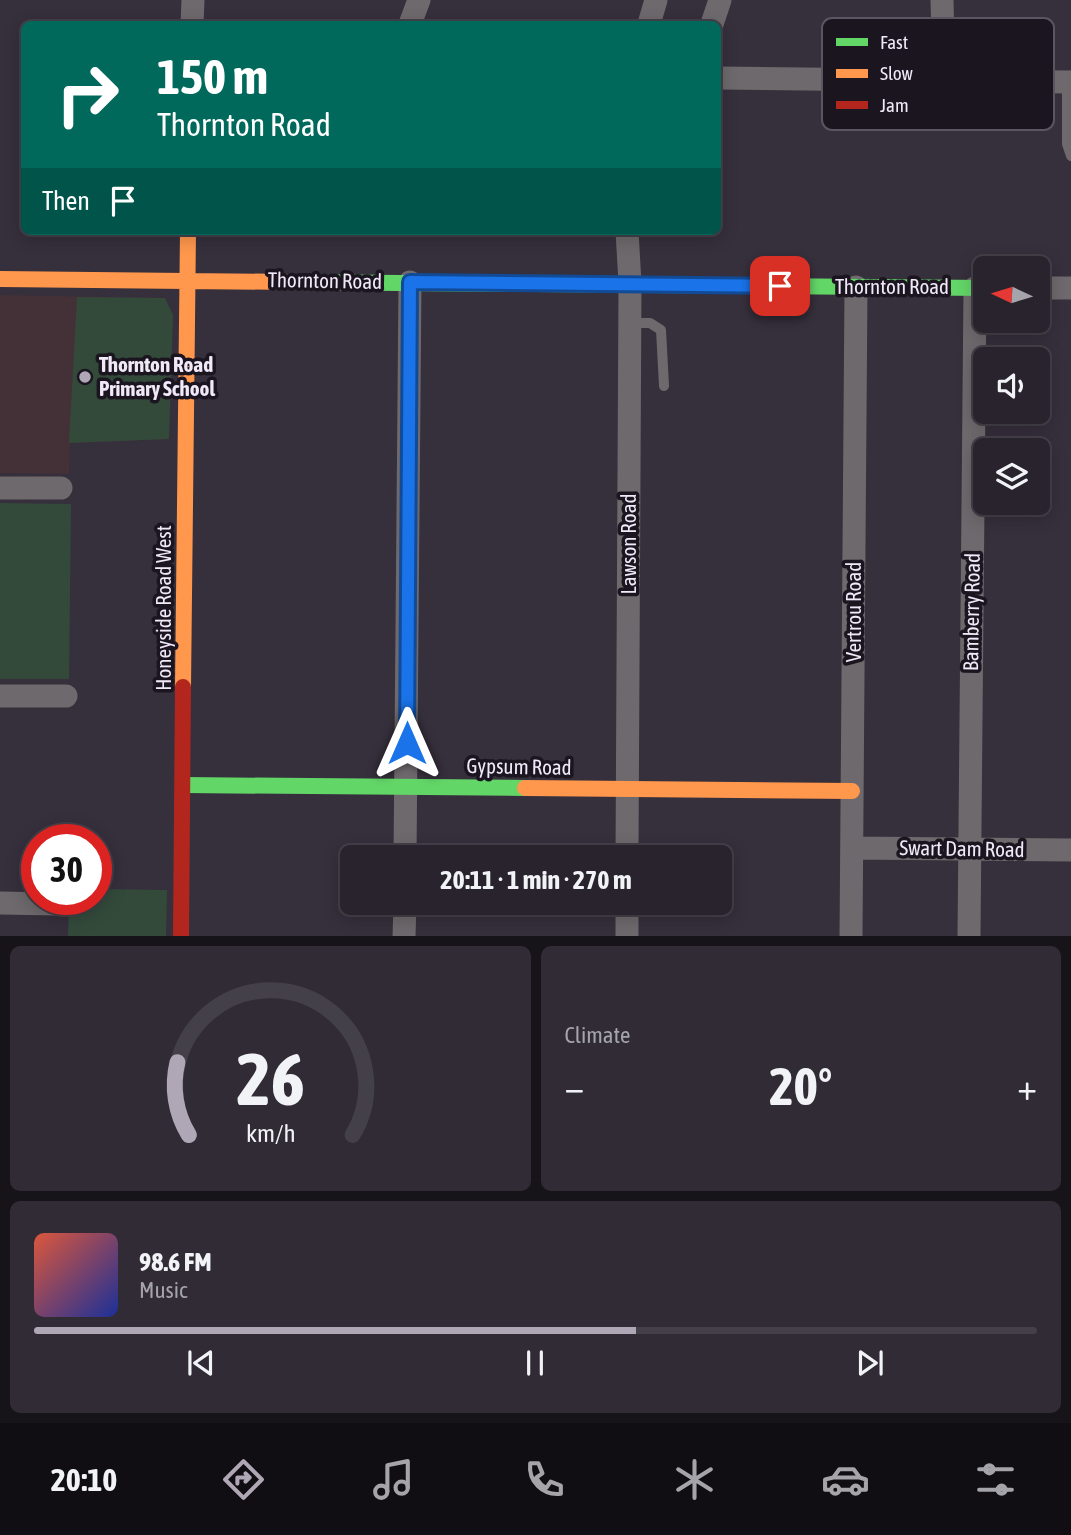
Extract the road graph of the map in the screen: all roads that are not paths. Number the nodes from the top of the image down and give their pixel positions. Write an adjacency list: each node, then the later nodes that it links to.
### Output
1 (193, 0): 7 (street)
2 (419, 0): 8 (street)
3 (656, 0): 9 (street)
4 (720, 0): 10 (street)
5 (942, 0): 6 (street)
6 (942, 18)
7 (192, 21)
8 (411, 21)
9 (650, 21)
10 (713, 21)
11 (721, 78): 12 (street)
12 (822, 78)
13 (1069, 82): 14 (lane)
14 (1071, 156)
15 (188, 235): 18 (street, Honeyside Road West)
16 (627, 235): 20 (street, Lawson Road)
17 (0, 279): 18 (street, Thornton Road)
18 (187, 279): 19 (street, Thornton Road); 32 (street, Honeyside Road West)
19 (410, 282): 20 (street, Thornton Road); 33 (street)
20 (630, 283): 21 (street, Thornton Road); 25 (street, Lawson Road)
21 (856, 287): 22 (street, Thornton Road); 35 (street, Vertrou Road)
22 (973, 288)
23 (1050, 288): 24 (street)
24 (1071, 288)
25 (629, 323): 27 (lane); 34 (street, Lawson Road)
26 (979, 333): 39 (street, Bamberry Road)
27 (664, 386)
28 (0, 488): 29 (street)
29 (61, 488)
30 (0, 696): 31 (street)
31 (66, 696)
32 (184, 785): 33 (street, Gypsum Road); 45 (street, Honeyside Road West)
33 (406, 786): 34 (street, Gypsum Road); 36 (street)
34 (628, 789): 35 (street, Gypsum Road); 37 (street, Lawson Road)
35 (852, 791): 38 (street, Vertrou Road)
36 (405, 845)
37 (627, 845)
38 (853, 848): 39 (street, Swart Dam Road); 48 (street, Vertrou Road)
39 (970, 849): 40 (street, Swart Dam Road); 49 (street, Bamberry Road)
40 (1071, 850)
41 (0, 903): 42 (street)
42 (21, 903)
43 (405, 915): 46 (street)
44 (627, 915): 47 (street)
45 (181, 936)
46 (404, 936)
47 (627, 936)
48 (851, 936)
49 (969, 936)

